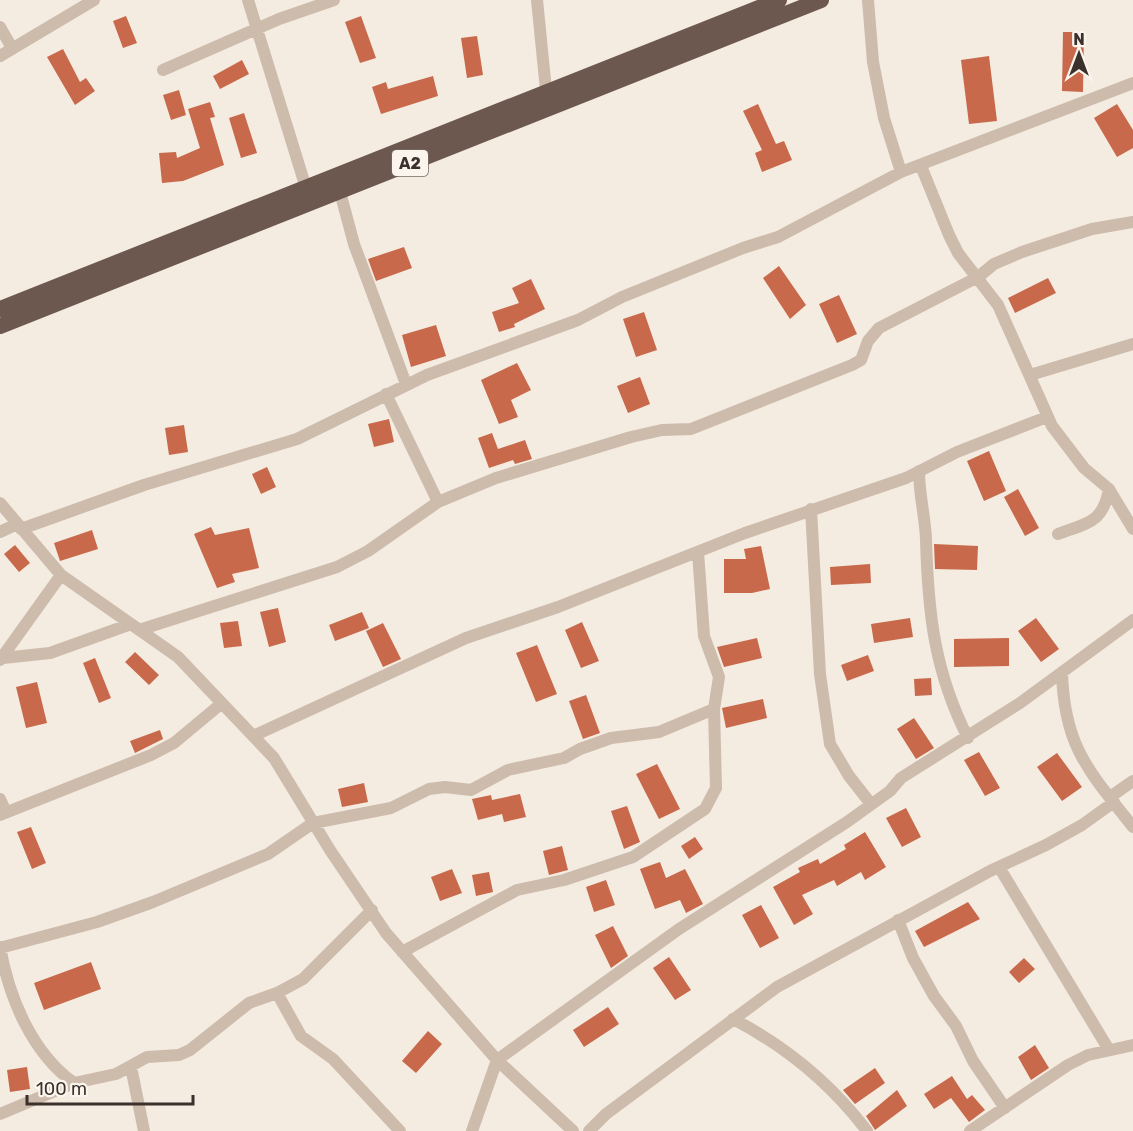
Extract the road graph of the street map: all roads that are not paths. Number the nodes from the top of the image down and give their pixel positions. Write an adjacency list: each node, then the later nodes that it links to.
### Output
1 (94, 0): 10 (street)
2 (248, 0): 9 (street)
3 (334, 0): 9 (street)
4 (537, 0): 14 (street)
5 (779, 0): 14 (highway, A2)
6 (821, 0): 18 (highway, A2)
7 (868, 0): 16 (street)
8 (0, 27): 10 (street)
9 (257, 31): 12 (street); 17 (street)
10 (12, 48): 11 (street)
11 (0, 56)
12 (163, 70)
13 (1133, 83): 15 (street)
14 (546, 90): 17 (highway, A2)
15 (921, 166): 16 (street); 20 (street)
16 (901, 172): 25 (street)
17 (306, 189): 21 (highway, A2)
18 (340, 192): 22 (highway, A2); 25 (street)
19 (1133, 222): 20 (street)
20 (978, 277): 24 (street); 30 (street)
21 (0, 309)
22 (0, 326)
23 (1133, 344): 24 (street)
24 (1030, 375): 27 (street)
25 (406, 384): 26 (street)
26 (386, 393): 30 (street); 33 (street)
27 (1047, 417): 28 (street); 29 (street)
28 (919, 471): 32 (street); 46 (street)
29 (1109, 489): 34 (street); 36 (street)
30 (438, 502): 40 (street)
31 (0, 503): 33 (street)
32 (811, 509): 37 (street); 50 (street)
33 (19, 526): 35 (street); 38 (street)
34 (1133, 529)
35 (0, 532)
36 (1058, 534)
37 (698, 552): 44 (street); 45 (street)
38 (61, 575): 40 (street); 41 (street)
39 (1133, 620): 42 (street)
40 (135, 627): 41 (street); 43 (street)
41 (1, 659)
42 (1062, 672): 46 (street); 49 (street)
43 (222, 703): 45 (street); 51 (street)
44 (714, 709): 52 (street); 58 (street)
45 (254, 736): 52 (street)
46 (968, 738): 50 (street)
47 (1133, 781): 49 (street)
48 (0, 799): 51 (street)
49 (1112, 799): 53 (street); 54 (street)
50 (871, 804): 63 (street)
51 (3, 813)
52 (314, 823): 55 (street); 57 (street)
53 (1133, 826)
54 (999, 867): 56 (street); 62 (street)
55 (372, 910): 58 (street); 59 (street)
56 (898, 920): 60 (street); 66 (street)
57 (0, 947): 65 (street)
58 (402, 952): 63 (street)
59 (277, 993): 64 (street); 69 (street)
60 (733, 1019): 72 (street); 73 (street)
61 (1133, 1045): 62 (street)
62 (1109, 1050): 66 (street)
63 (497, 1060): 70 (street); 71 (street)
64 (131, 1067): 65 (street); 68 (street)
65 (74, 1083): 67 (street)
66 (1005, 1108): 74 (street)
67 (0, 1114)
68 (144, 1131)
69 (400, 1131)
70 (472, 1131)
71 (573, 1131)
72 (589, 1131)
73 (867, 1131)
74 (970, 1131)

